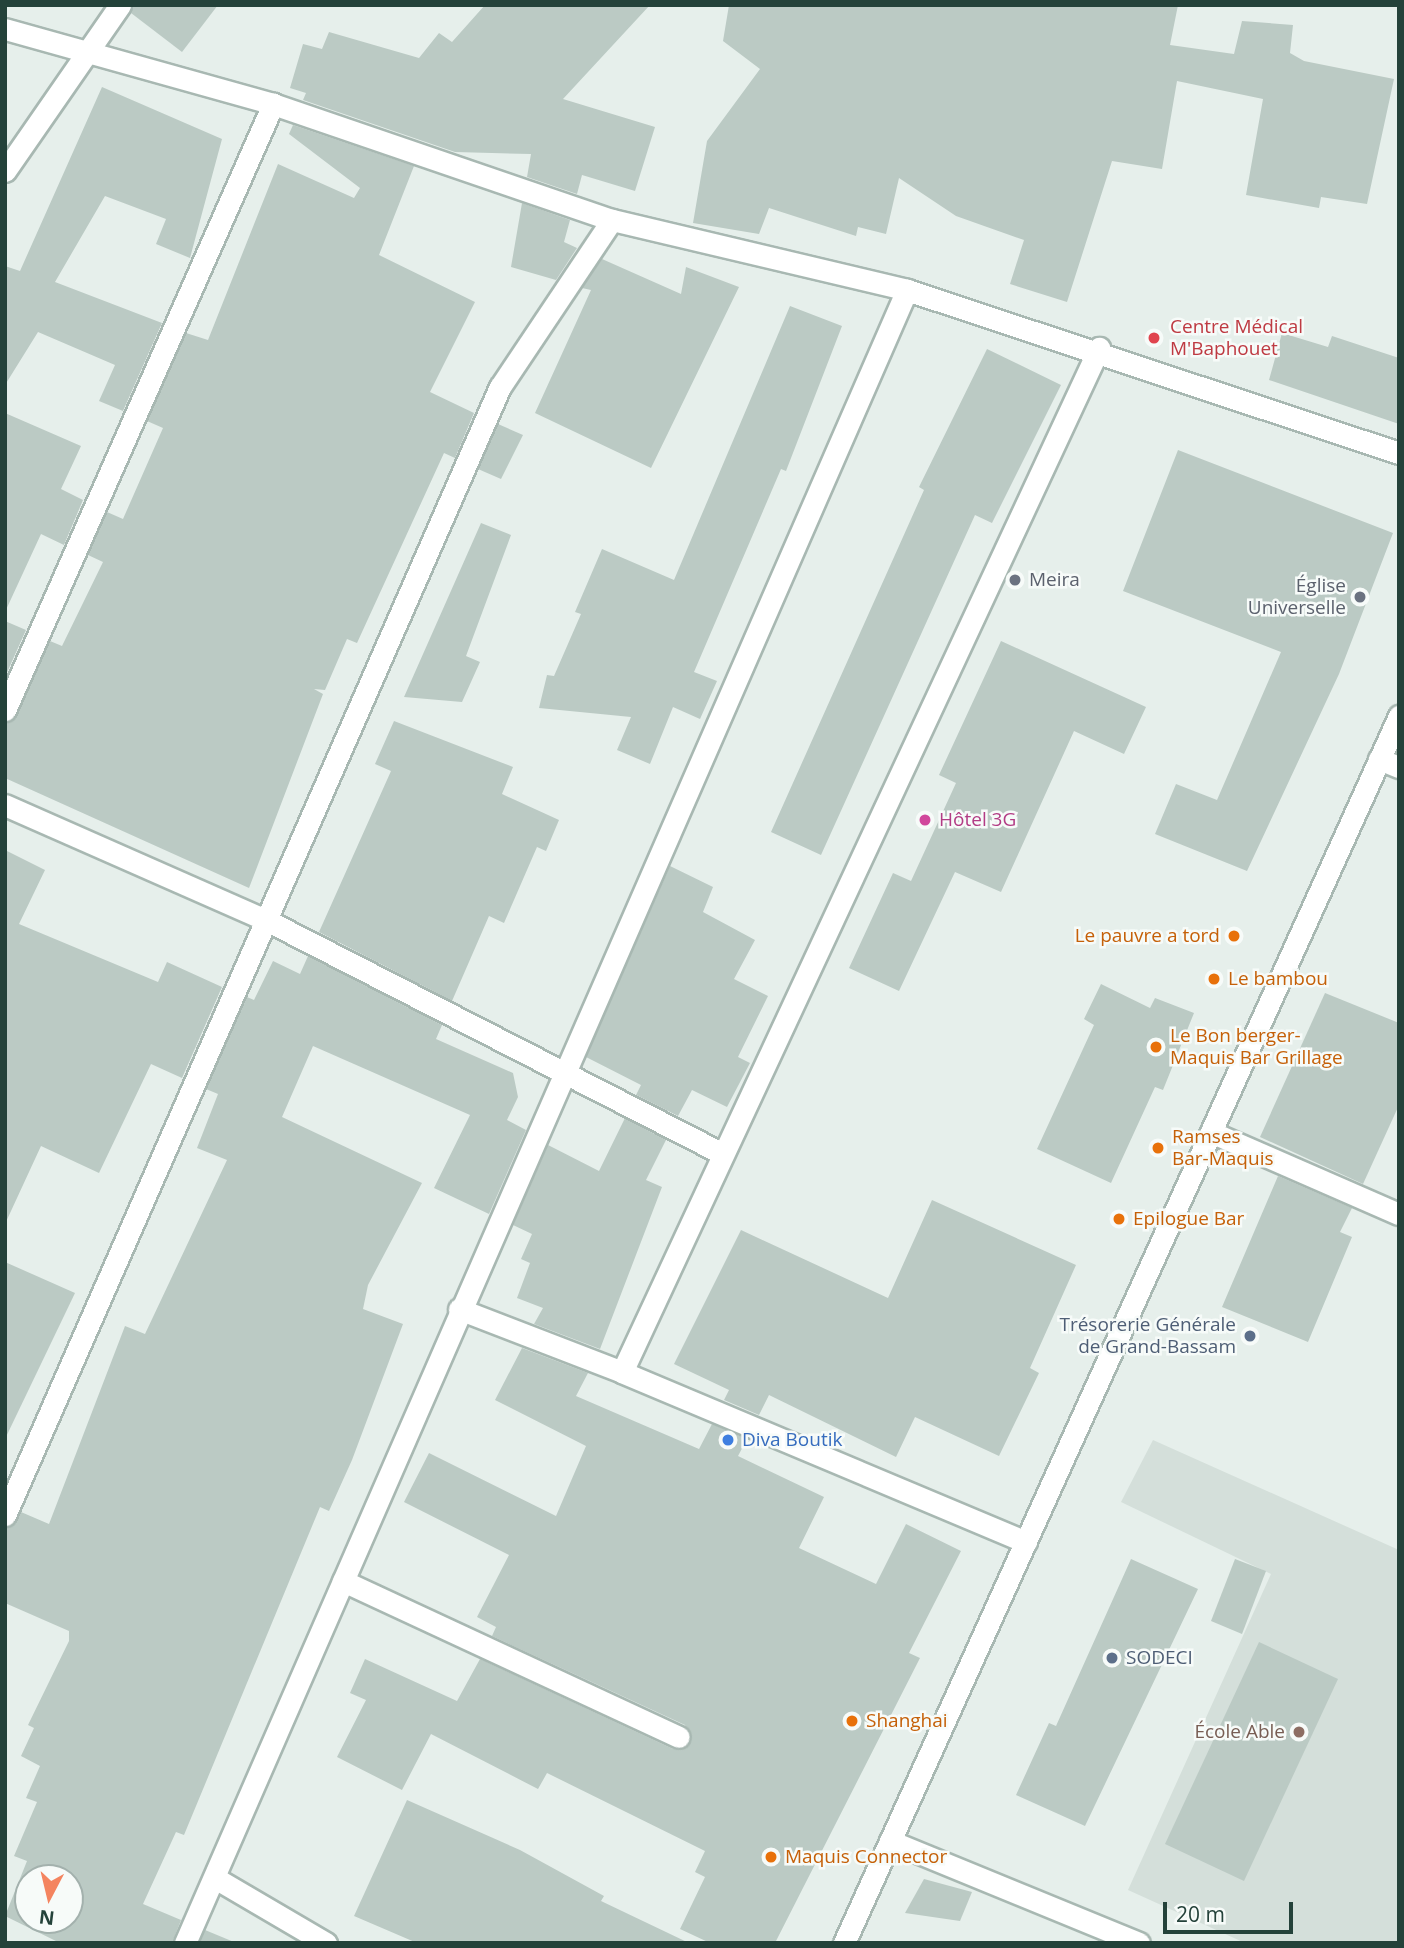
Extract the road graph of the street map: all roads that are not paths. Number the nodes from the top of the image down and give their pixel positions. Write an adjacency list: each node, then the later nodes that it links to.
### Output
1 (120, 5): 3 (street)
2 (5, 29): 3 (street)
3 (88, 52): 4 (street); 5 (street)
4 (272, 104): 6 (street); 10 (street)
5 (5, 171)
6 (612, 220): 7 (street); 14 (street)
7 (907, 290): 8 (street); 15 (street)
8 (1100, 348): 9 (street); 17 (street)
9 (1399, 453)
10 (5, 710)
11 (1399, 716): 12 (street)
12 (1389, 763): 16 (street)
13 (5, 805): 14 (street)
14 (270, 922): 15 (street); 21 (street)
15 (564, 1074): 17 (street); 19 (street)
16 (1211, 1132): 18 (street); 22 (street)
17 (723, 1154): 20 (street)
18 (1399, 1214)
19 (459, 1309): 20 (street); 23 (street)
20 (622, 1372): 22 (street)
21 (5, 1515)
22 (1026, 1542): 25 (street)
23 (343, 1581): 24 (street); 26 (street)
24 (679, 1737)
25 (890, 1841): 29 (street); 30 (street)
26 (215, 1878): 27 (street); 28 (street)
27 (185, 1943)
28 (326, 1943)
29 (844, 1943)
30 (1139, 1943)

